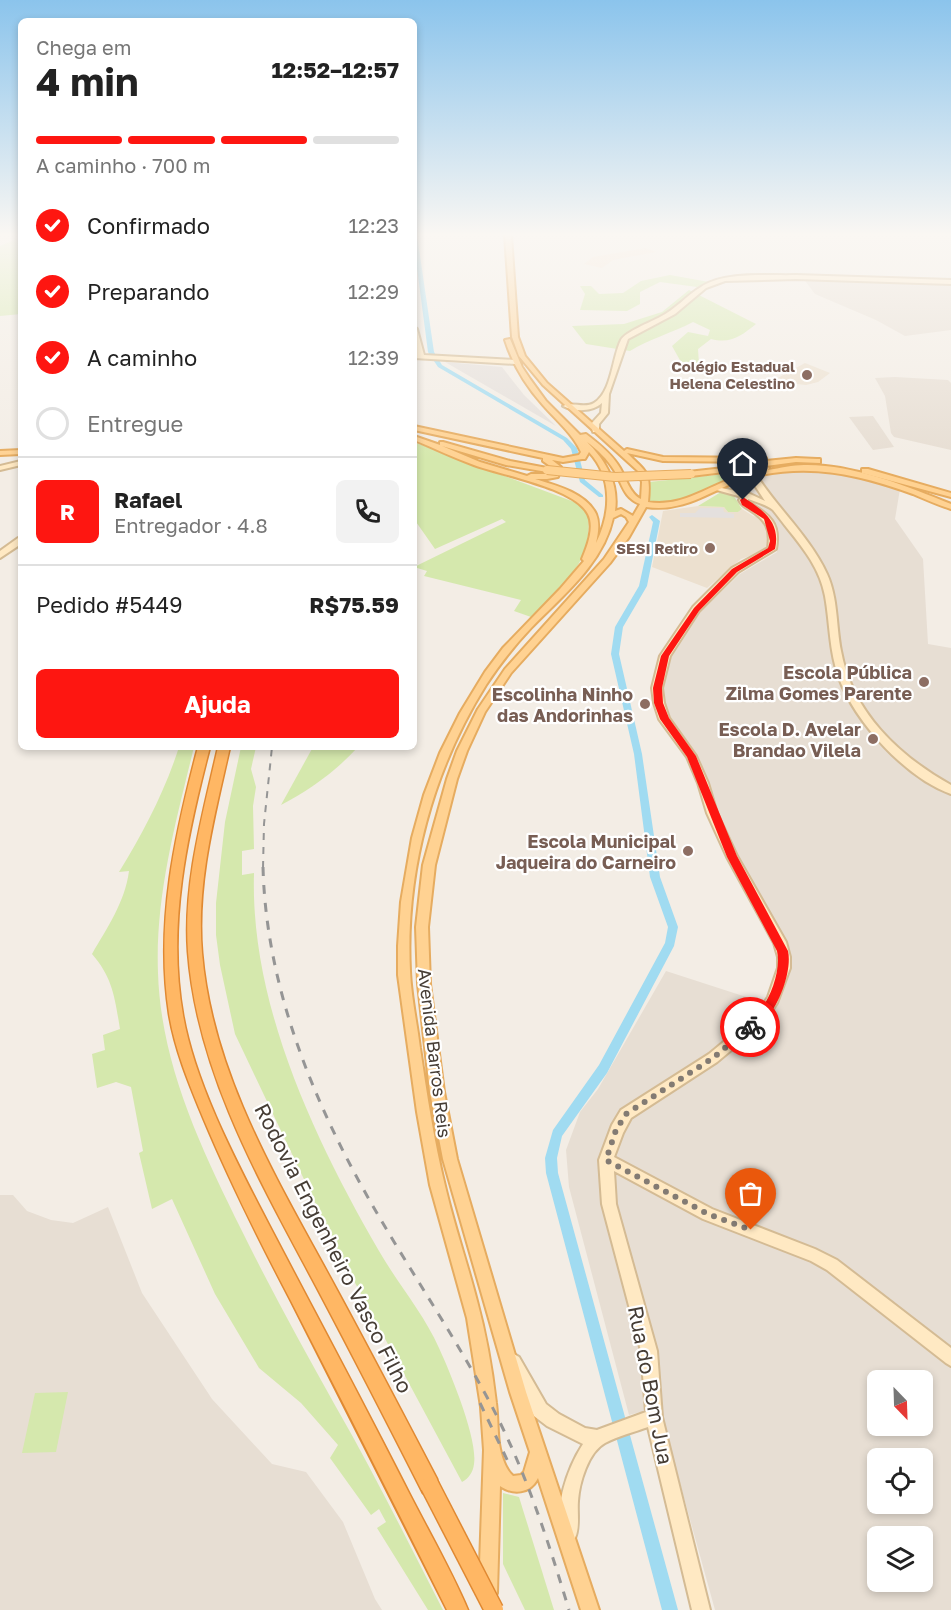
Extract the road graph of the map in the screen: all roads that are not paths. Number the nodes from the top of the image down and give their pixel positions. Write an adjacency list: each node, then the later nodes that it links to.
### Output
1 (506, 310): 7 (main road)
2 (513, 310): 5 (main road)
3 (677, 310): 8 (main road)
4 (417, 341): 6 (main road)
5 (520, 352): 7 (main road); 9 (main road)
6 (421, 356): 7 (main road)
7 (515, 362): 12 (main road)
8 (607, 393): 10 (main road); 11 (main road)
9 (567, 405): 10 (main road); 13 (main road)
10 (588, 409): 11 (main road)
11 (600, 417): 13 (main road)
12 (567, 427): 16 (main road); 28 (main road)
13 (596, 430): 19 (main road)
14 (417, 431): 25 (main road)
15 (417, 431): 31 (main road)
16 (575, 436): 25 (main road); 32 (main road)
17 (417, 438): 31 (main road)
18 (417, 438): 21 (main road)
19 (612, 443): 26 (main road); 29 (main road)
20 (18, 445): 22 (main road)
21 (433, 445): 25 (main road); 43 (main road)
22 (0, 446)
23 (18, 452): 24 (main road)
24 (0, 453)
25 (534, 455)
26 (636, 463): 28 (main road); 29 (main road); 36 (main road)
27 (18, 464): 30 (main road)
28 (616, 467): 32 (main road); 36 (main road)
29 (751, 467): 31 (main road, bridge); 33 (main road); 34 (main road); 37 (main road); 38 (main road)
30 (0, 468)
31 (545, 469)
32 (610, 482): 39 (main road, Avenida Barros Reis)
33 (717, 489): 35 (main road); 36 (main road)
34 (951, 495)
35 (747, 496): 38 (main road); 47 (main road)
36 (644, 504): 40 (main road, Avenida Barros Reis)
37 (951, 507)
38 (775, 508): 46 (main road)
39 (609, 517): 40 (main road); 43 (main road, Avenida Barros Reis)
40 (634, 523): 48 (main road, Avenida Barros Reis)
41 (18, 542): 42 (main road)
42 (0, 555)
43 (579, 573): 52 (main road, Avenida Barros Reis)
44 (203, 750): 55 (highway)
45 (223, 750): 57 (highway, Rodovia Engenheiro Vasco Filho, bridge)
46 (951, 790)
47 (606, 1160): 49 (main road); 50 (main road, Rua do Bom Jua)
48 (506, 1346): 51 (main road); 53 (main road, Avenida Barros Reis)
49 (951, 1358)
50 (654, 1417): 51 (main road); 59 (main road, Rua do Bom Jua)
51 (604, 1436): 54 (main road)
52 (492, 1447): 53 (main road); 56 (main road, Avenida Barros Reis)
53 (537, 1453): 54 (main road, Avenida Barros Reis)
54 (570, 1551): 58 (main road, Avenida Barros Reis)
55 (458, 1610)
56 (487, 1610)
57 (494, 1610)
58 (590, 1610)
59 (701, 1610)

